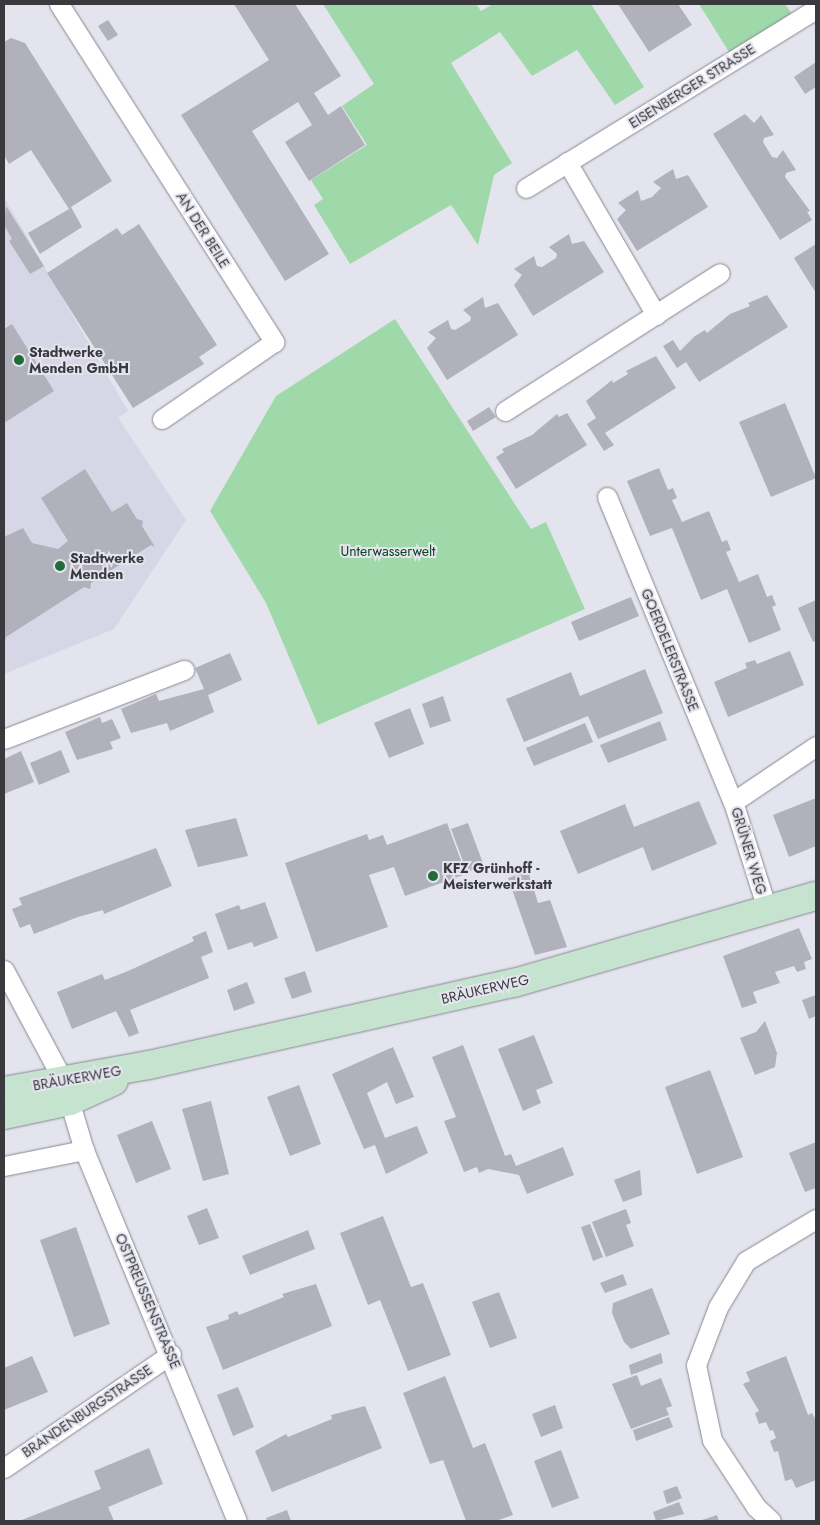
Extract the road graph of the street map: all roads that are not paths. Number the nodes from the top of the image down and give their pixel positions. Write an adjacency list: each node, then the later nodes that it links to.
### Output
1 (59, 4): 8 (street, AN DER BEILE)
2 (816, 9): 3 (street, EISENBERGER STRASSE)
3 (567, 162): 4 (street, EISENBERGER STRASSE); 6 (street)
4 (526, 188)
5 (720, 273): 6 (street)
6 (656, 316): 7 (street)
7 (505, 411)
8 (162, 419)
9 (607, 497): 13 (street, GOERDELERSTRASSE)
10 (184, 670): 11 (street)
11 (4, 739)
12 (816, 746): 13 (street, GRÜNER WEG)
13 (733, 802): 15 (street, GRÜNER WEG)
14 (816, 896): 15 (main road, BRÄUKERWEG)
15 (767, 909): 18 (main road, BRÄUKERWEG)
16 (4, 970): 18 (street, OSTPREUSSENSTRASSE)
17 (4, 1091): 18 (main road, BRÄUKERWEG)
18 (66, 1091): 19 (main road, BRÄUKERWEG); 20 (street, OSTPREUSSENSTRASSE)
19 (4, 1115)
20 (84, 1150): 21 (street); 23 (street, OSTPREUSSENSTRASSE)
21 (4, 1166)
22 (816, 1219): 26 (street)
23 (171, 1354): 24 (street, BRANDENBURGSTRASSE); 25 (street, OSTPREUSSENSTRASSE)
24 (4, 1468)
25 (237, 1521)
26 (771, 1521)

